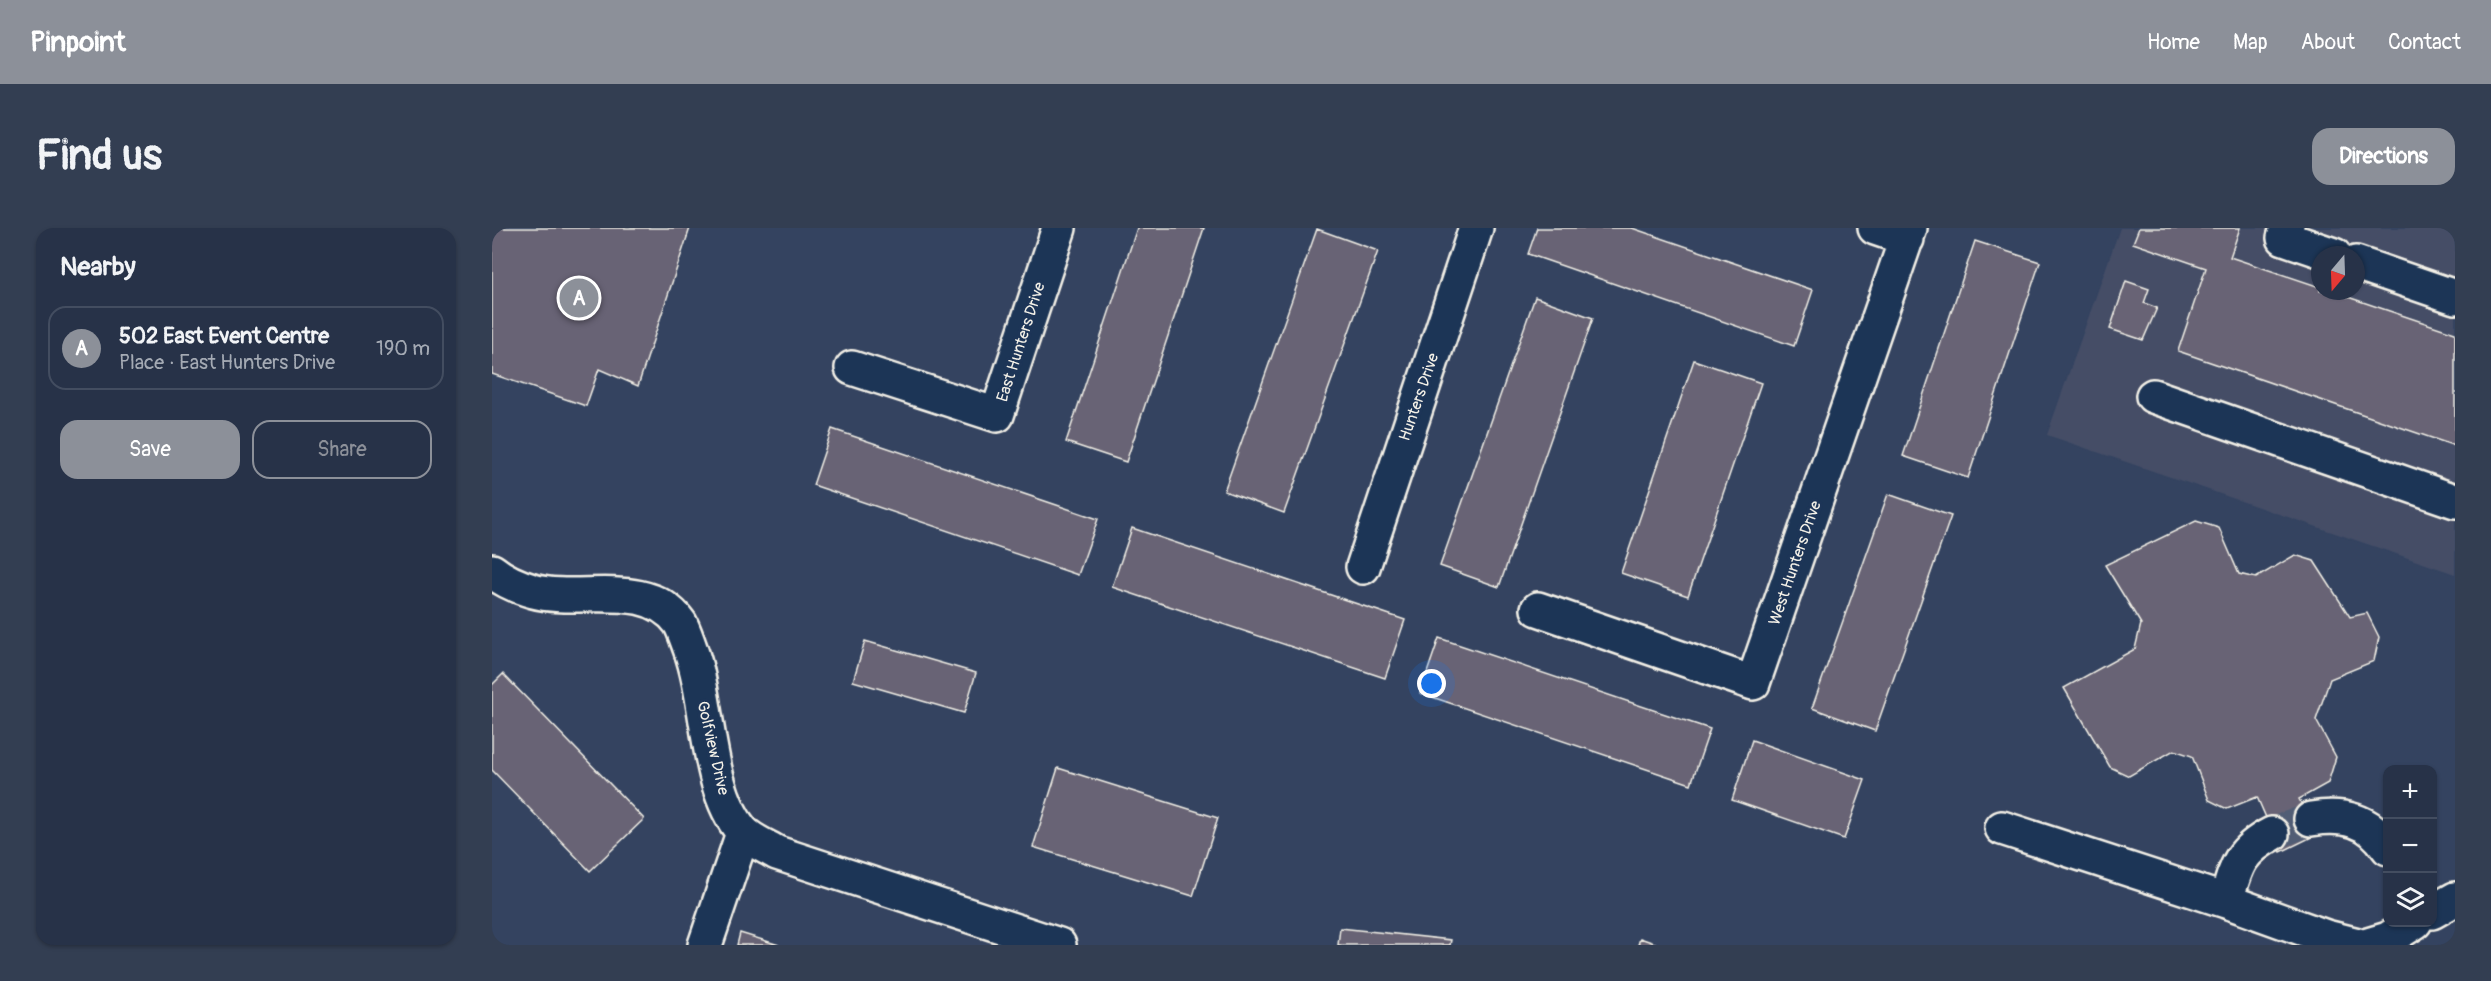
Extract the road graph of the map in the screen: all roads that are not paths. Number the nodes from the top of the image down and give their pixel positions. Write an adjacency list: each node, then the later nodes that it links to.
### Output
1 (1059, 228): 9 (street, East Hunters Drive)
2 (1476, 228): 12 (street, Hunters Drive)
3 (1875, 228): 5 (street)
4 (2288, 228): 6 (street)
5 (1908, 233): 14 (street, West Hunters Drive)
6 (2311, 247)
7 (2365, 266): 8 (street)
8 (2455, 297)
9 (852, 368)
10 (2153, 396): 11 (street)
11 (2455, 501)
12 (1363, 567)
13 (492, 571): 17 (street, Golfview Drive)
14 (1538, 609)
15 (2311, 819): 19 (street)
16 (2002, 828): 21 (street)
17 (743, 833): 24 (street, Golfview Drive); 25 (street)
18 (2272, 834): 21 (street)
19 (2383, 840)
20 (2455, 899): 22 (street)
21 (2226, 901): 27 (street)
22 (2437, 910)
23 (2407, 927): 28 (street)
24 (1000, 936): 26 (street, Golfview Drive)
25 (705, 945)
26 (1059, 945)
27 (2358, 945)
28 (2368, 945)

